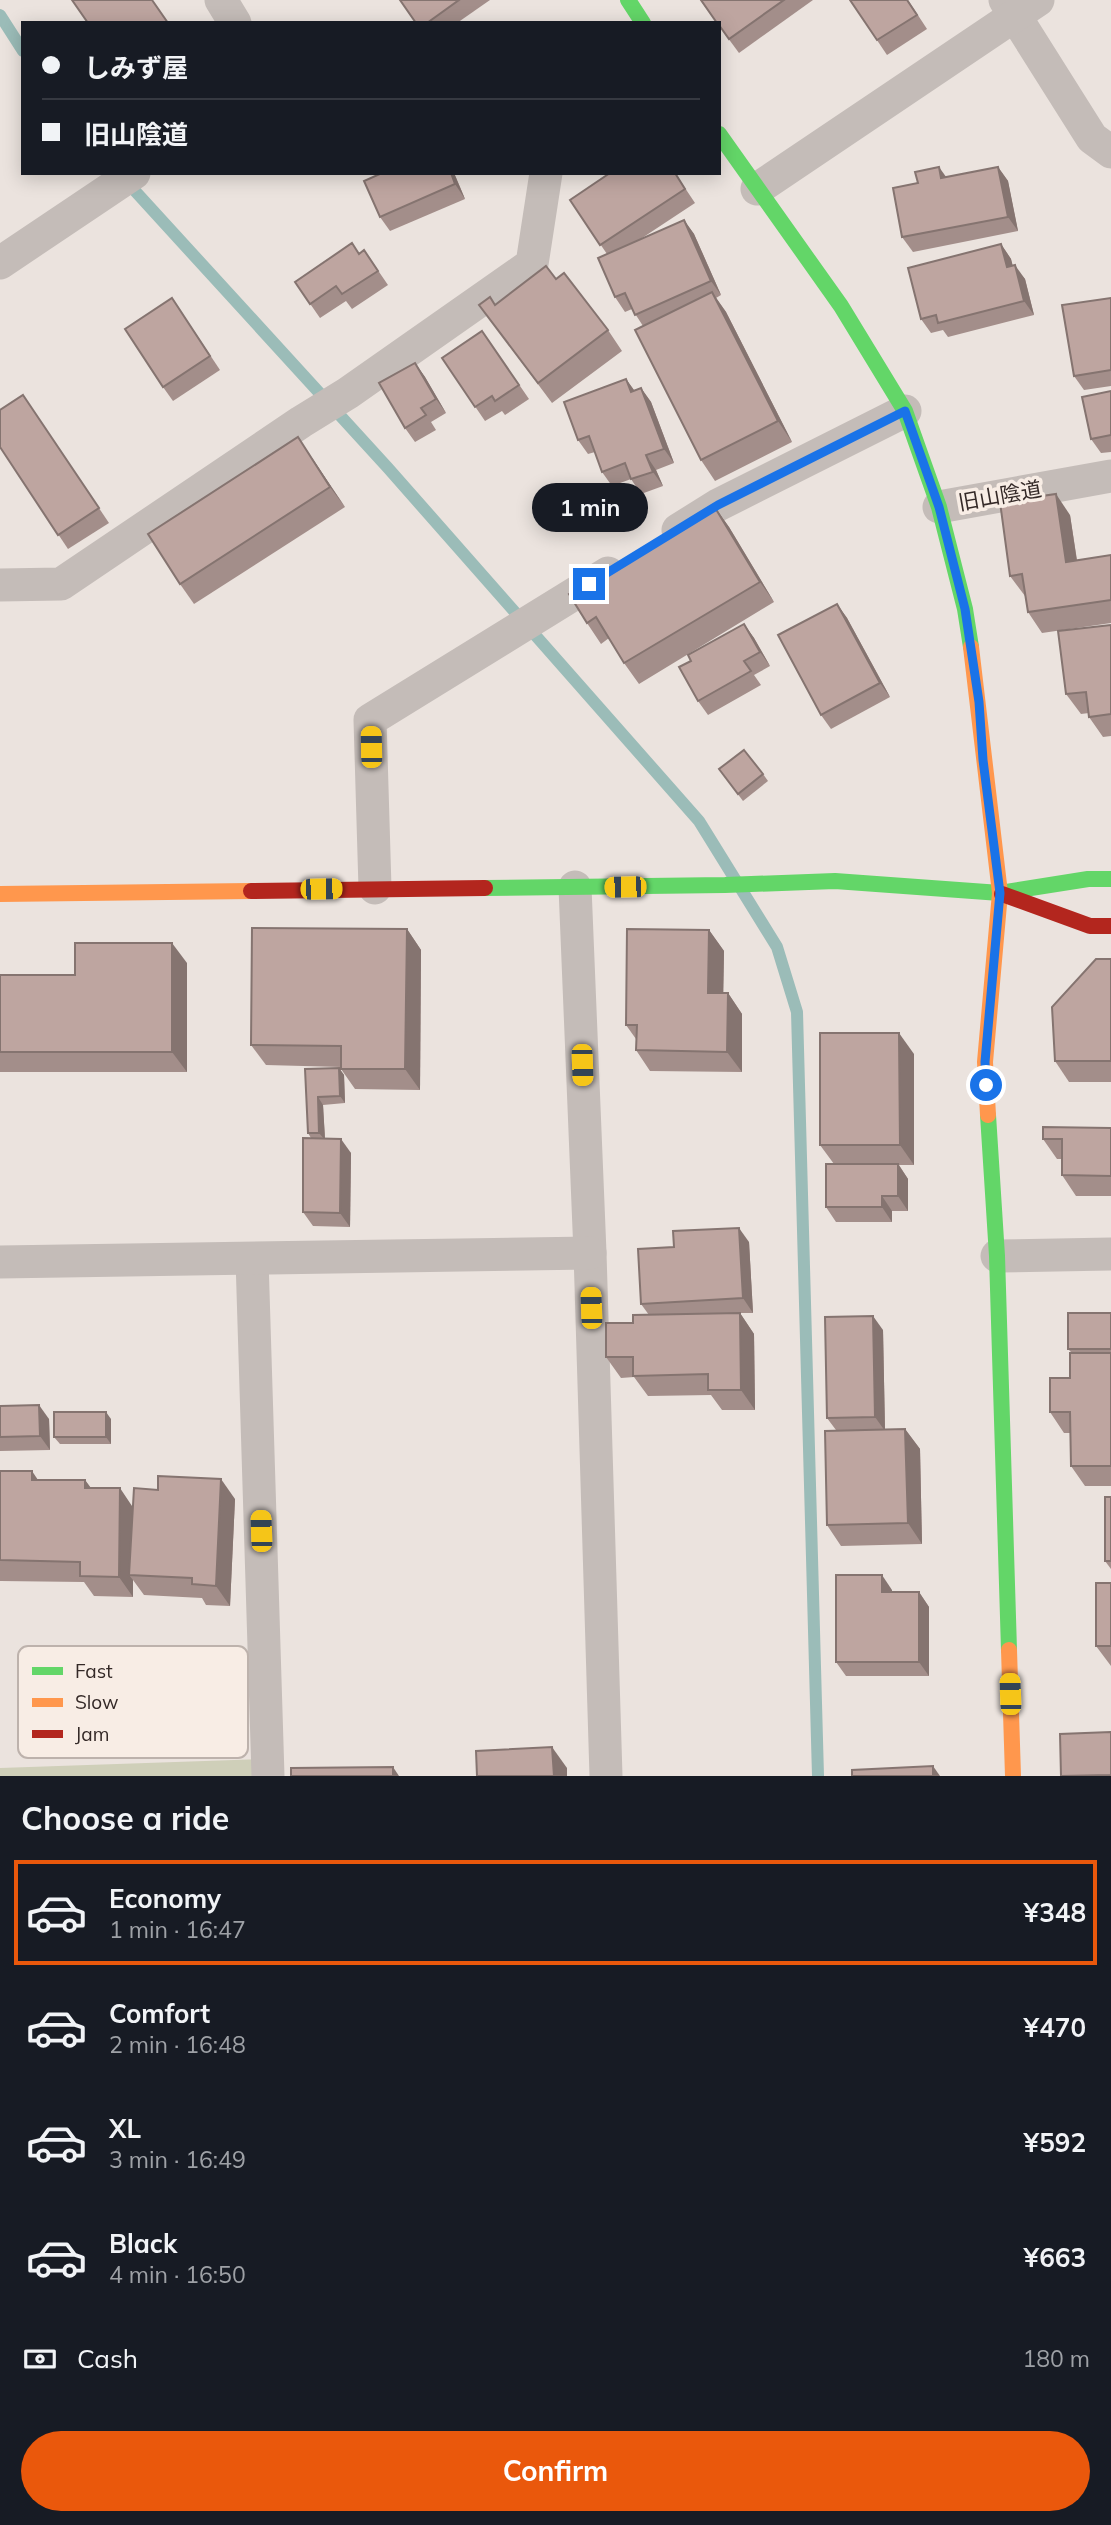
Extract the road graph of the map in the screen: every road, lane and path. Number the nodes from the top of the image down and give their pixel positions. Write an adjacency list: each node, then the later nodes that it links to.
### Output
1 (221, 0): 4 (street)
2 (628, 0): 5 (street)
3 (1020, 5): 7 (street); 10 (street)
4 (234, 21)
5 (642, 21)
6 (721, 137): 10 (street, 旧山陰道)
7 (1111, 152)
8 (131, 175): 11 (street)
9 (546, 175): 15 (street)
10 (757, 189): 12 (street, 旧山陰道)
11 (0, 263)
12 (905, 411): 14 (street, 旧山陰道); 18 (street)
13 (1111, 476): 14 (street, 旧山陰道)
14 (939, 507): 19 (street)
15 (0, 585)
16 (1111, 879): 19 (street)
17 (575, 887): 18 (street); 19 (street); 22 (street)
18 (375, 888): 20 (street)
19 (1000, 893): 21 (street); 24 (street)
20 (0, 894)
21 (1111, 926)
22 (590, 1253): 25 (street); 28 (street)
23 (1111, 1254): 24 (street)
24 (997, 1256): 29 (street)
25 (252, 1259): 26 (street); 27 (street)
26 (0, 1262)
27 (268, 1776)
28 (606, 1776)
29 (1013, 1776)

